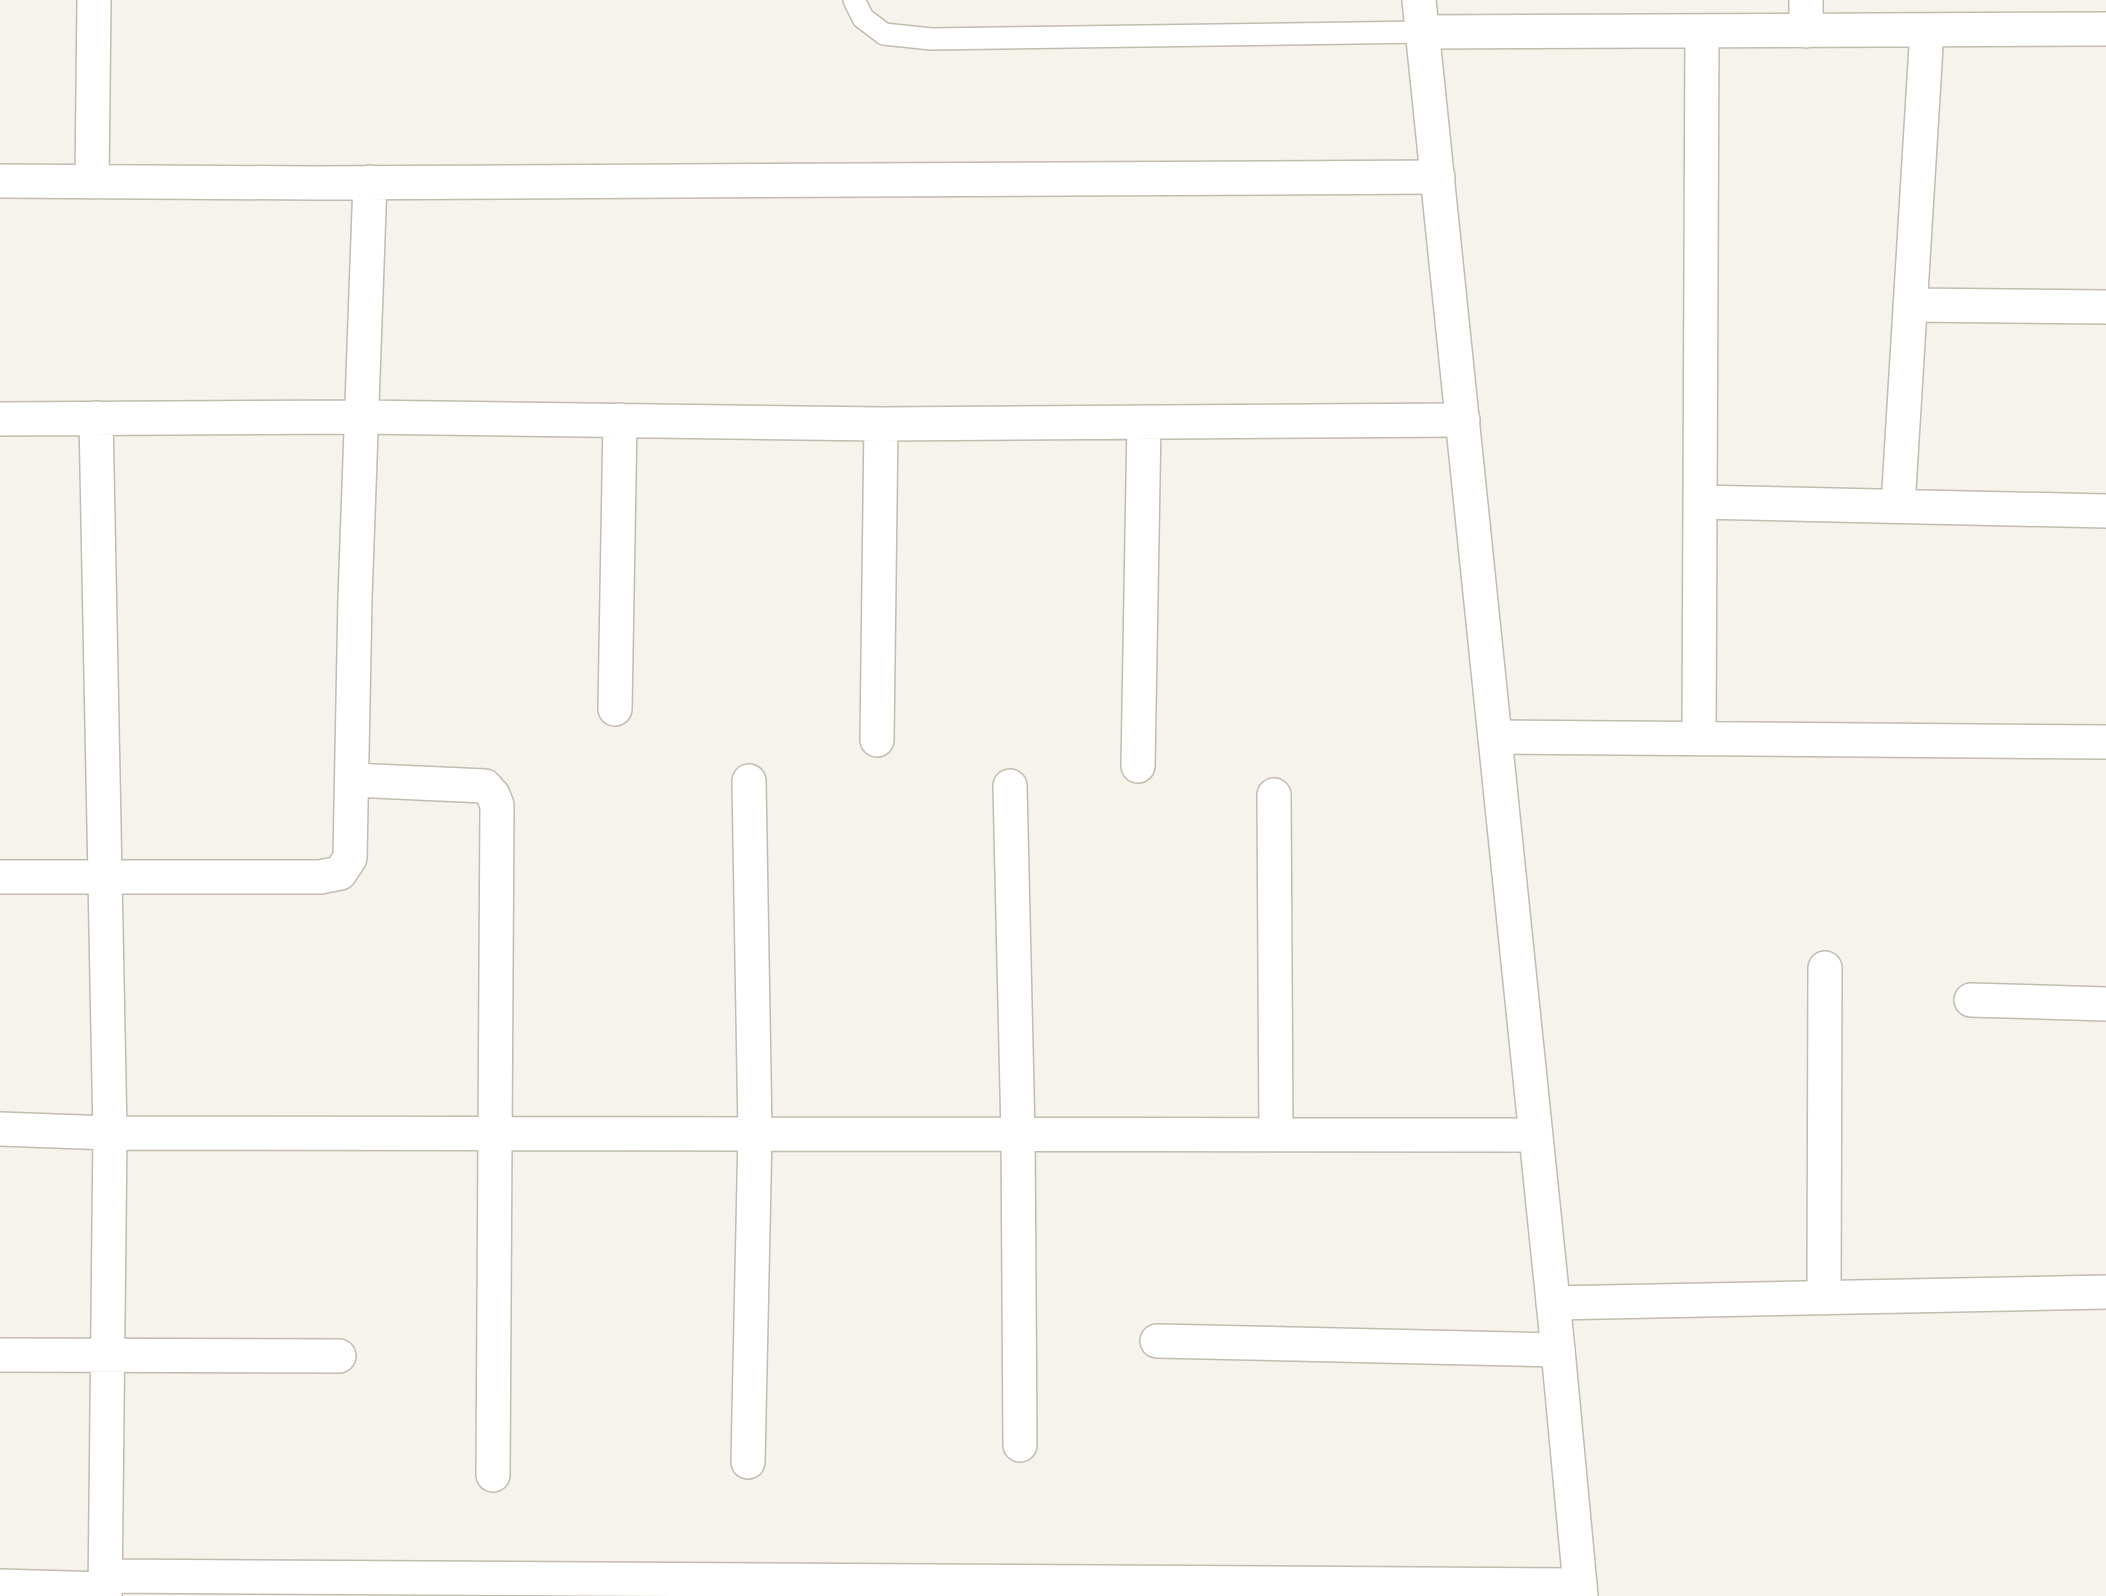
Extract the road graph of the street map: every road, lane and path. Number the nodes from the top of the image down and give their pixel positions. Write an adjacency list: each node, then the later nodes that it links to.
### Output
1 (94, 0): 11 (street)
2 (854, 0): 8 (lane)
3 (1419, 0): 8 (street)
4 (1806, 15): 6 (street); 7 (street)
5 (2106, 29): 6 (street)
6 (1927, 30): 13 (street)
7 (1702, 31): 8 (street); 22 (street)
8 (1423, 33): 9 (street)
9 (1438, 177): 12 (street); 19 (street)
10 (0, 181): 11 (street)
11 (92, 182): 12 (street)
12 (370, 182): 15 (street)
13 (1910, 305): 14 (street); 23 (street)
14 (2106, 307)
15 (361, 417): 16 (street); 18 (street); 31 (street)
16 (96, 418): 17 (street); 36 (street)
17 (0, 419)
18 (620, 420): 21 (street); 25 (street)
19 (1463, 420): 20 (street); 26 (street)
20 (1144, 422): 21 (street); 30 (street)
21 (881, 423): 28 (street)
22 (1700, 502): 23 (street); 27 (street)
23 (1898, 506): 24 (street)
24 (2106, 511)
25 (615, 709)
26 (1495, 737): 27 (street); 46 (street)
27 (1699, 739): 29 (street)
28 (877, 740)
29 (2106, 742)
30 (1138, 766)
31 (352, 780): 36 (street); 42 (street)
32 (749, 781): 43 (street)
33 (1010, 786): 44 (street)
34 (1274, 795): 45 (street)
35 (0, 877): 36 (street)
36 (105, 877): 41 (street)
37 (1825, 968): 48 (street)
38 (1971, 1000): 39 (street)
39 (2106, 1004)
40 (0, 1129): 41 (street)
41 (110, 1133): 42 (street); 53 (street)
42 (496, 1133): 43 (street); 57 (street)
43 (755, 1133): 44 (street); 56 (street)
44 (1018, 1134): 45 (street); 55 (street)
45 (1276, 1135): 46 (street)
46 (1535, 1135): 49 (street)
47 (2106, 1292): 48 (street)
48 (1824, 1298): 49 (street)
49 (1553, 1304): 51 (street)
50 (1157, 1341): 51 (street)
51 (1558, 1350): 60 (street)
52 (0, 1355): 53 (street)
53 (108, 1355): 54 (street); 59 (street)
54 (339, 1356)
55 (1020, 1445)
56 (748, 1462)
57 (493, 1475)
58 (0, 1586): 59 (street)
59 (105, 1587): 60 (street)
60 (1580, 1590)

